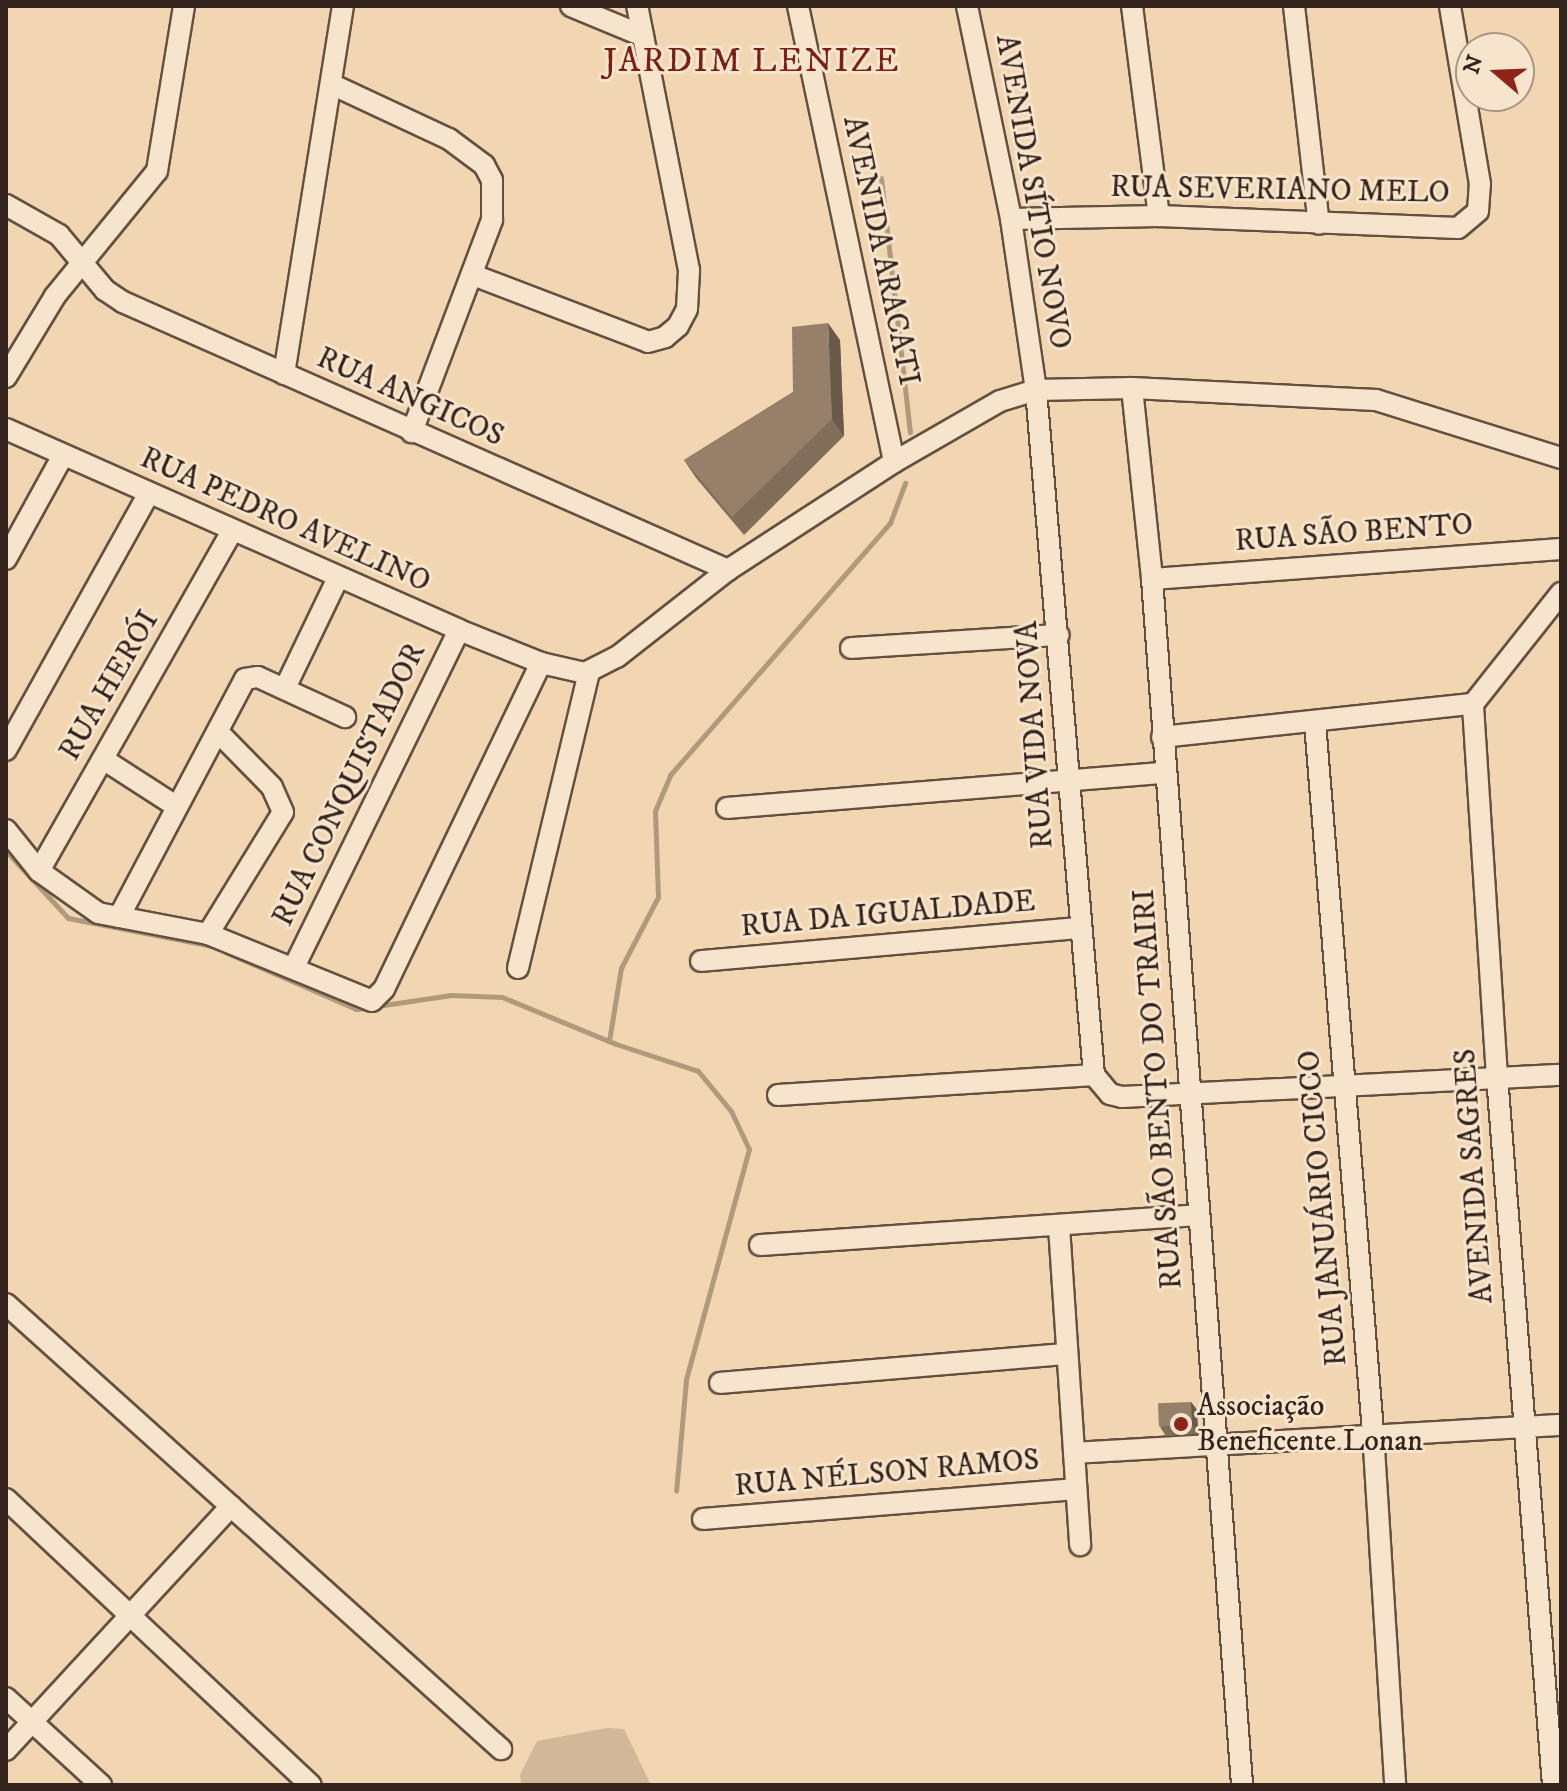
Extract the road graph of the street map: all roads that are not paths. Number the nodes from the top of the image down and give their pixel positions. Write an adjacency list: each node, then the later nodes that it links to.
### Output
1 (184, 6): 16 (street)
2 (343, 6): 11 (street)
3 (571, 6): 10 (street)
4 (637, 6): 10 (street)
5 (798, 6): 26 (street, AVENIDA ARACATI)
6 (967, 6): 14 (street, AVENIDA SÍTIO NOVO)
7 (1132, 6): 13 (street)
8 (1294, 6): 15 (street)
9 (1450, 6): 15 (street, RUA SEVERIANO MELO)
10 (643, 36): 17 (street)
11 (331, 84): 17 (street); 18 (street)
12 (6, 205): 16 (street, RUA ANGICOS)
13 (1159, 216): 14 (street, RUA SEVERIANO MELO); 15 (street, RUA SEVERIANO MELO)
14 (1011, 219): 21 (street, AVENIDA SÍTIO NOVO)
15 (1319, 224)
16 (84, 259): 18 (street, RUA ANGICOS); 19 (street)
17 (473, 275): 23 (street)
18 (284, 374): 23 (street, RUA ANGICOS)
19 (6, 377)
20 (1132, 388): 21 (street); 25 (street); 33 (street, RUA SÃO BENTO DO TRAIRI)
21 (1036, 390): 26 (street); 36 (street, RUA VIDA NOVA)
22 (6, 429): 24 (street, RUA PEDRO AVELINO)
23 (412, 432): 31 (street, RUA ANGICOS)
24 (62, 457): 27 (street, RUA PEDRO AVELINO); 30 (street)
25 (1561, 458)
26 (894, 462): 31 (street)
27 (149, 493): 28 (street, RUA PEDRO AVELINO); 46 (street)
28 (232, 531): 32 (street, RUA PEDRO AVELINO); 47 (street, RUA HERÓI)
29 (1561, 549): 33 (street, RUA SÃO BENTO)
30 (6, 559)
31 (728, 570): 39 (street)
32 (338, 578): 35 (street, RUA PEDRO AVELINO); 40 (street)
33 (1152, 579): 45 (street, RUA SÃO BENTO DO TRAIRI)
34 (1561, 593): 41 (street)
35 (459, 630): 38 (street, RUA PEDRO AVELINO); 58 (street, RUA CONQUISTADOR)
36 (1059, 635): 37 (street); 49 (street, RUA VIDA NOVA)
37 (851, 648)
38 (541, 663): 39 (street, RUA PEDRO AVELINO); 58 (street)
39 (589, 672): 59 (street)
40 (285, 688): 42 (street); 44 (street)
41 (1473, 704): 43 (street); 62 (street, AVENIDA SAGRES)
42 (345, 717)
43 (1315, 723): 45 (street); 63 (street, RUA JANUÁRIO CICCO)
44 (218, 732): 50 (street); 56 (street)
45 (1162, 737): 48 (street, RUA SÃO BENTO DO TRAIRI)
46 (6, 750)
47 (103, 759): 50 (street); 53 (street, RUA HERÓI)
48 (1164, 773): 49 (street); 64 (street, RUA SÃO BENTO DO TRAIRI)
49 (1070, 781): 51 (street); 55 (street, RUA VIDA NOVA)
50 (176, 806): 54 (street)
51 (727, 808)
52 (6, 830): 53 (street)
53 (39, 871): 54 (street)
54 (119, 917): 56 (street)
55 (1080, 928): 57 (street, RUA DA IGUALDADE); 60 (street, RUA VIDA NOVA)
56 (208, 934): 58 (street)
57 (701, 961)
58 (294, 967)
59 (518, 968)
60 (1094, 1075): 64 (street); 65 (street)
61 (1561, 1075): 62 (street)
62 (1497, 1077): 63 (street); 73 (street, AVENIDA SAGRES)
63 (1344, 1089): 64 (street); 74 (street, RUA JANUÁRIO CICCO)
64 (1189, 1092): 66 (street, RUA SÃO BENTO DO TRAIRI)
65 (778, 1095)
66 (1199, 1215): 67 (street); 75 (street, RUA SÃO BENTO DO TRAIRI)
67 (1059, 1226): 68 (street); 70 (street)
68 (760, 1245)
69 (6, 1304): 79 (street)
70 (1067, 1354): 71 (street); 76 (street)
71 (720, 1383)
72 (1561, 1425): 73 (street)
73 (1524, 1427): 74 (street); 91 (street, AVENIDA SAGRES)
74 (1373, 1432): 75 (street); 90 (street, RUA JANUÁRIO CICCO)
75 (1217, 1444): 76 (street); 89 (street, RUA SÃO BENTO DO TRAIRI)
76 (1074, 1453): 77 (street)
77 (1076, 1489): 80 (street, RUA NÉLSON RAMOS); 81 (street)
78 (6, 1499): 82 (street)
79 (231, 1506): 82 (street); 85 (street)
80 (703, 1519)
81 (1080, 1545)
82 (131, 1615): 84 (street); 88 (street)
83 (6, 1698): 84 (street)
84 (33, 1722): 86 (street); 87 (street)
85 (501, 1749)
86 (6, 1750)
87 (101, 1785)
88 (311, 1785)
89 (1242, 1785)
90 (1395, 1785)
91 (1553, 1785)

